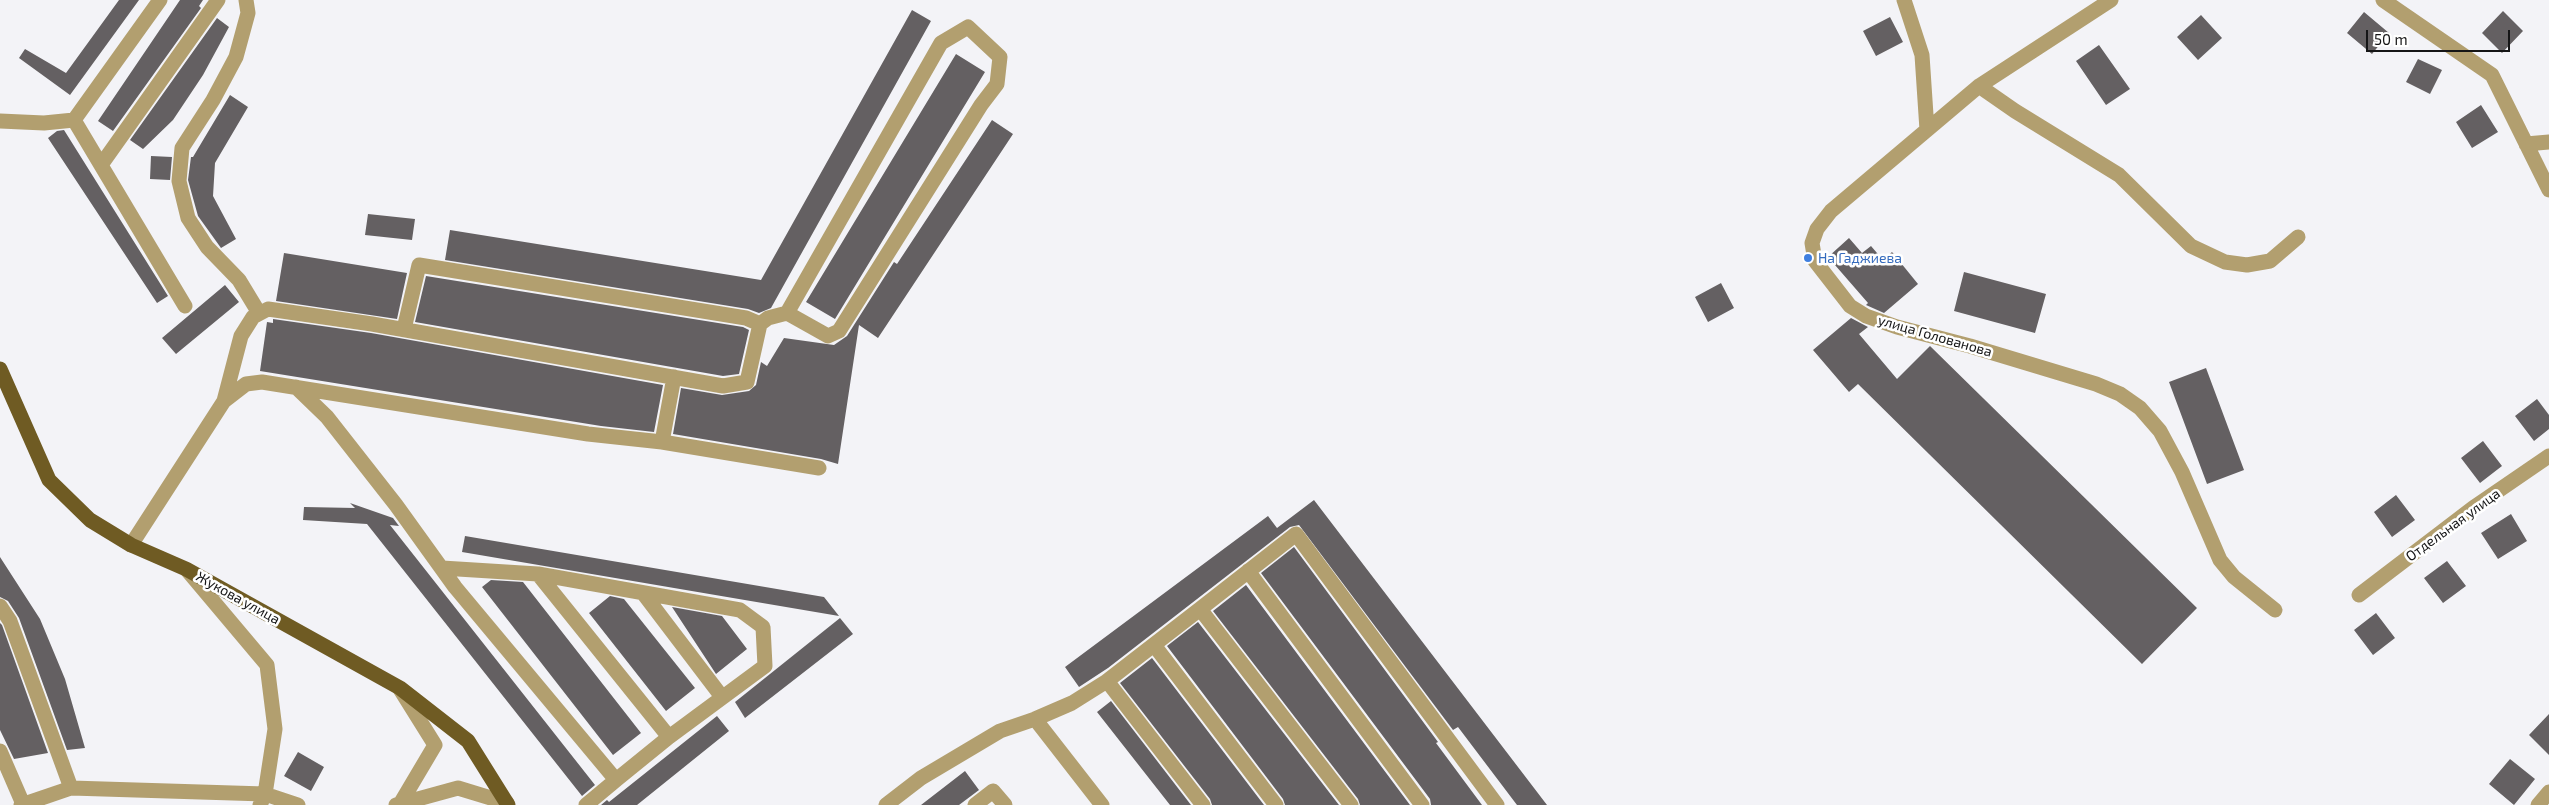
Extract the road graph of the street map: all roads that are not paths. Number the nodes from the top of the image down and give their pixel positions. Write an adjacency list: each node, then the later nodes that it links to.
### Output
1 (160, 0): 8 (street)
2 (218, 0): 13 (street)
3 (246, 0): 17 (street)
4 (1904, 0): 10 (street)
5 (2111, 0): 7 (street, улица Голованова)
6 (2383, 0): 12 (street)
7 (1979, 86): 10 (street, улица Голованова); 15 (street)
8 (74, 120): 9 (street); 13 (street)
9 (0, 121)
10 (1927, 130): 37 (street, улица Голованова)
11 (2549, 142): 12 (street)
12 (2526, 144): 14 (street)
13 (101, 165): 16 (street)
14 (2549, 190)
15 (2298, 238)
16 (185, 306)
17 (259, 313): 20 (street); 24 (street)
18 (787, 313): 18 (street); 19 (street)
19 (760, 324): 20 (street); 22 (street)
20 (404, 329): 22 (street)
21 (0, 369): 28 (main road, Жукова улица)
22 (674, 377): 25 (street)
23 (296, 387): 24 (street); 25 (street); 29 (street)
24 (224, 401): 28 (street)
25 (662, 442): 27 (street)
26 (2549, 456): 34 (street, Отдельная улица)
27 (819, 468)
28 (132, 545): 30 (main road, Жукова улица)
29 (442, 568): 32 (street); 45 (street)
30 (186, 569): 40 (main road, Жукова улица); 48 (street)
31 (1248, 571): 36 (street); 61 (street); 62 (street)
32 (538, 574): 33 (street); 43 (street)
33 (643, 593): 41 (street); 41 (street)
34 (2360, 595)
35 (0, 606): 46 (street)
36 (1200, 609): 38 (street); 60 (street)
37 (2275, 610)
38 (1154, 645): 39 (street); 59 (street)
39 (1106, 681): 42 (street); 58 (street)
40 (400, 688): 49 (street); 50 (main road, Жукова улица)
41 (722, 697): 43 (street)
42 (1035, 719): 54 (street); 57 (street)
43 (669, 737): 45 (street)
44 (0, 751): 51 (street)
45 (616, 780): 53 (street)
46 (72, 788): 48 (street); 51 (street)
47 (2549, 792): 63 (street)
48 (262, 800): 52 (street)
49 (398, 804): 50 (street)
50 (507, 804)
51 (22, 805)
52 (298, 805)
53 (586, 805)
54 (886, 805)
55 (975, 805): 56 (street)
56 (1005, 805)
57 (1102, 805)
58 (1203, 805)
59 (1276, 805)
60 (1351, 805)
61 (1422, 805)
62 (1497, 805)
63 (2538, 805)

